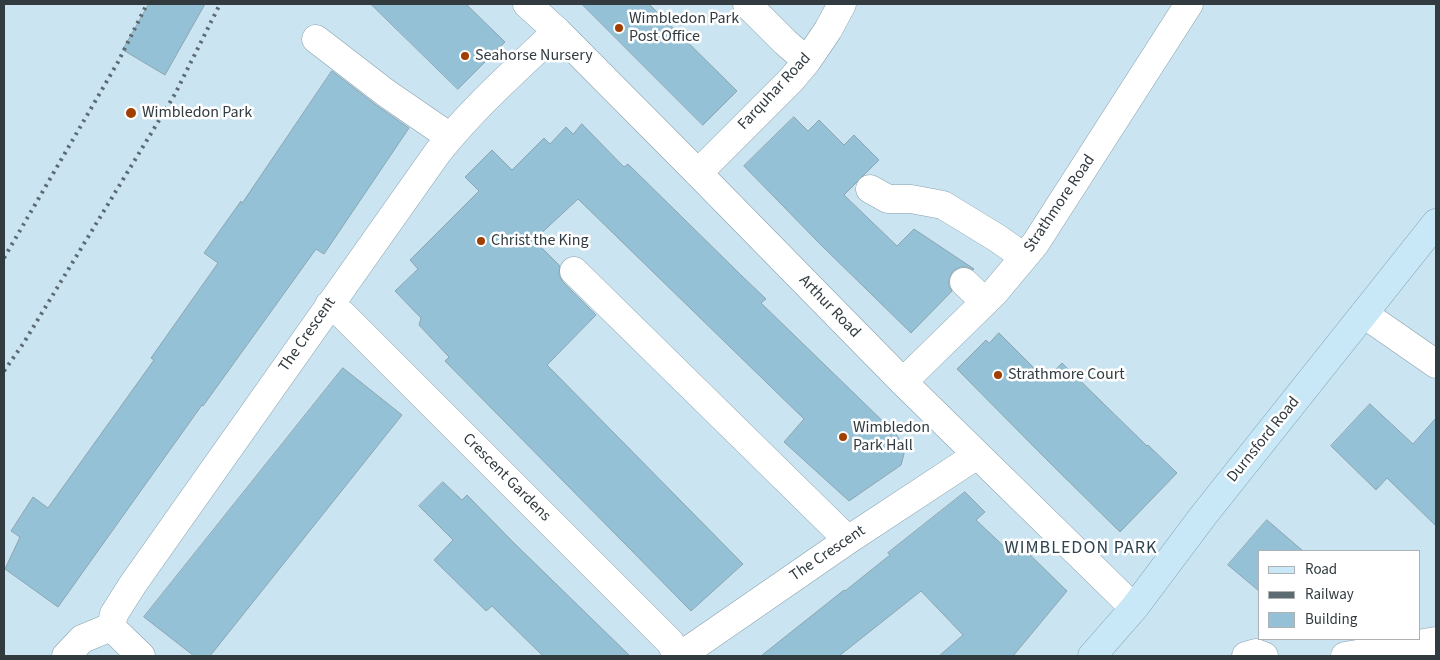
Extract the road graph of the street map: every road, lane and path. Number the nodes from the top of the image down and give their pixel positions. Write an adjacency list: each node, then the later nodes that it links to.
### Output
1 (527, 4): 5 (street, Arthur Road)
2 (747, 4): 7 (street)
3 (842, 4): 7 (street, Farquhar Road)
4 (1189, 4): 12 (street, Strathmore Road)
5 (557, 31): 8 (street, The Crescent); 9 (street, Arthur Road)
6 (316, 39): 8 (street)
7 (807, 61): 9 (street, Farquhar Road)
8 (450, 137): 16 (street, The Crescent)
9 (698, 173): 19 (street, Arthur Road)
10 (870, 189): 12 (street)
11 (1436, 223): 17 (main road, Durnsford Road)
12 (1024, 257): 15 (street, Strathmore Road)
13 (574, 271): 21 (street)
14 (964, 282): 15 (street)
15 (985, 302): 19 (street, Strathmore Road)
16 (329, 305): 23 (street, The Crescent); 27 (street, Crescent Gardens)
17 (1364, 314): 18 (street); 22 (main road, Durnsford Road)
18 (1436, 364)
19 (903, 382): 20 (street, Arthur Road)
20 (977, 455): 21 (street, The Crescent); 22 (street, Arthur Road)
21 (848, 540): 27 (street, The Crescent)
22 (1134, 608): 28 (main road, Durnsford Road)
23 (111, 628): 25 (street); 26 (street)
24 (1436, 641): 31 (street)
25 (66, 656)
26 (141, 656)
27 (679, 656)
28 (1092, 656)
29 (1246, 656): 30 (street)
30 (1264, 656)
31 (1345, 656)

